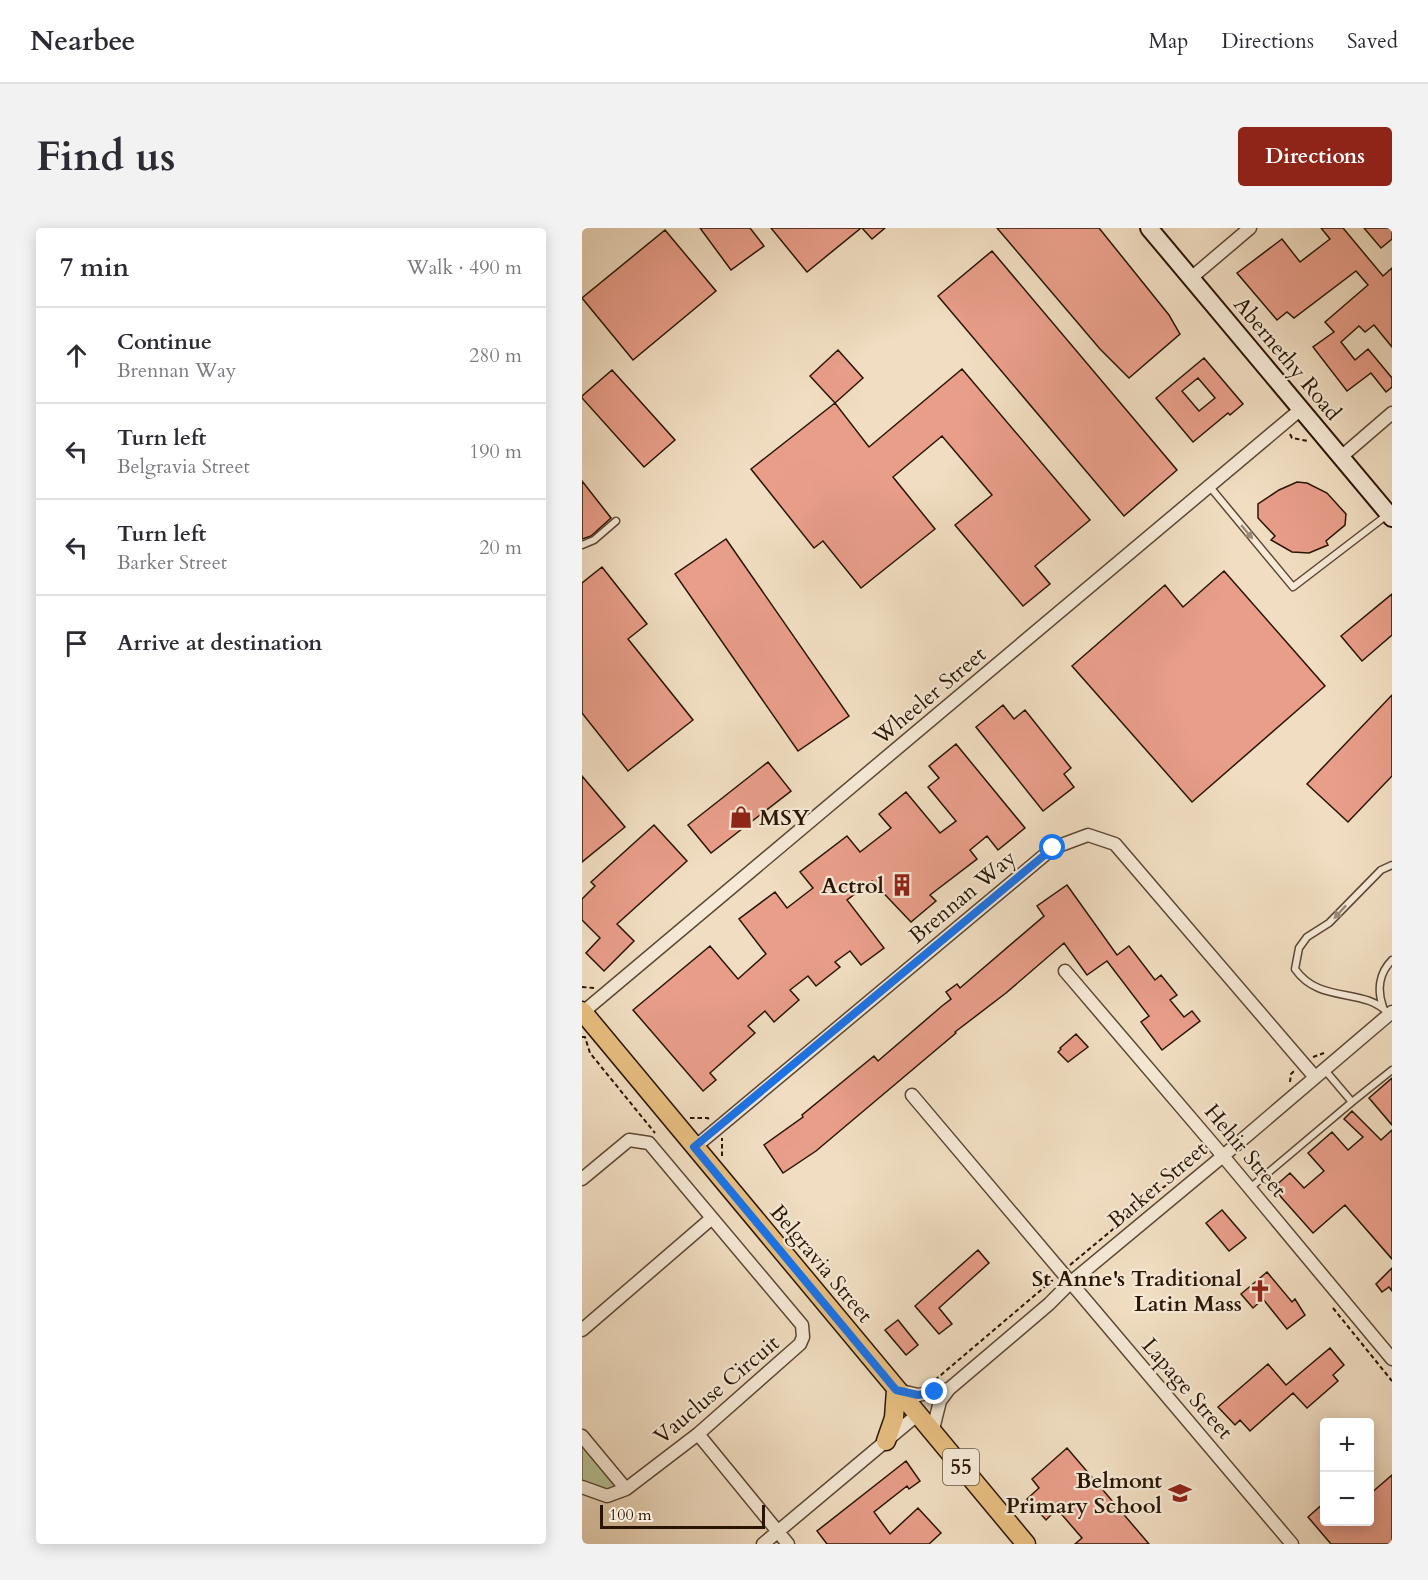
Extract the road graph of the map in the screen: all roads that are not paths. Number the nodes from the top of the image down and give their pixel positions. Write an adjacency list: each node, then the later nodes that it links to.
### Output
1 (1149, 228): 3 (street, Abernethy Road)
2 (1250, 228): 3 (street)
3 (1191, 278): 4 (street, Abernethy Road)
4 (1301, 409): 6 (street, Abernethy Road); 7 (street, Wheeler Street)
5 (1392, 413): 6 (street)
6 (1341, 457): 8 (street, Abernethy Road)
7 (1210, 487): 8 (lane, one-way to 8); 15 (street, Wheeler Street)
8 (1390, 516)
9 (616, 521): 10 (lane)
10 (582, 545)
11 (1392, 865): 14 (lane, one-way to 14)
12 (1392, 960): 14 (lane)
13 (1065, 971): 21 (street, Hehir Street)
14 (1388, 1011): 17 (street, Barker Street)
15 (582, 1012): 20 (main road, Belgravia Street / 55)
16 (1392, 1070): 19 (lane)
17 (1319, 1072): 19 (lane); 20 (street, Brennan Way); 21 (street, Barker Street)
18 (912, 1095): 25 (street, Lapage Street)
19 (1352, 1102): 23 (lane)
20 (694, 1147): 29 (main road, Belgravia Street / 55)
21 (1223, 1156): 23 (street, Hehir Street); 25 (street, Barker Street)
22 (582, 1179): 24 (street, Vaucluse Circuit)
23 (1250, 1188): 27 (street, Hehir Street)
24 (712, 1218): 26 (street); 32 (street, Vaucluse Circuit)
25 (1070, 1283): 28 (street, Barker Street); 41 (street, Lapage Street)
26 (582, 1330)
27 (1392, 1359)
28 (948, 1389): 29 (street, Barker Street); 31 (street, Barker Street)
29 (896, 1390): 30 (main road, Belgravia Street / 55); 34 (main road)
30 (917, 1415): 31 (main road, Belgravia Street / 55); 34 (street)
31 (932, 1433): 40 (main road, Belgravia Street / 55)
32 (698, 1434): 36 (street, Vaucluse Circuit); 37 (street)
33 (582, 1436): 36 (street)
34 (886, 1441): 37 (street)
35 (582, 1487): 36 (street, Vaucluse Circuit)
36 (626, 1489)
37 (777, 1531): 38 (street); 39 (street)
38 (763, 1544)
39 (788, 1544)
40 (1026, 1544)
41 (1292, 1544)

